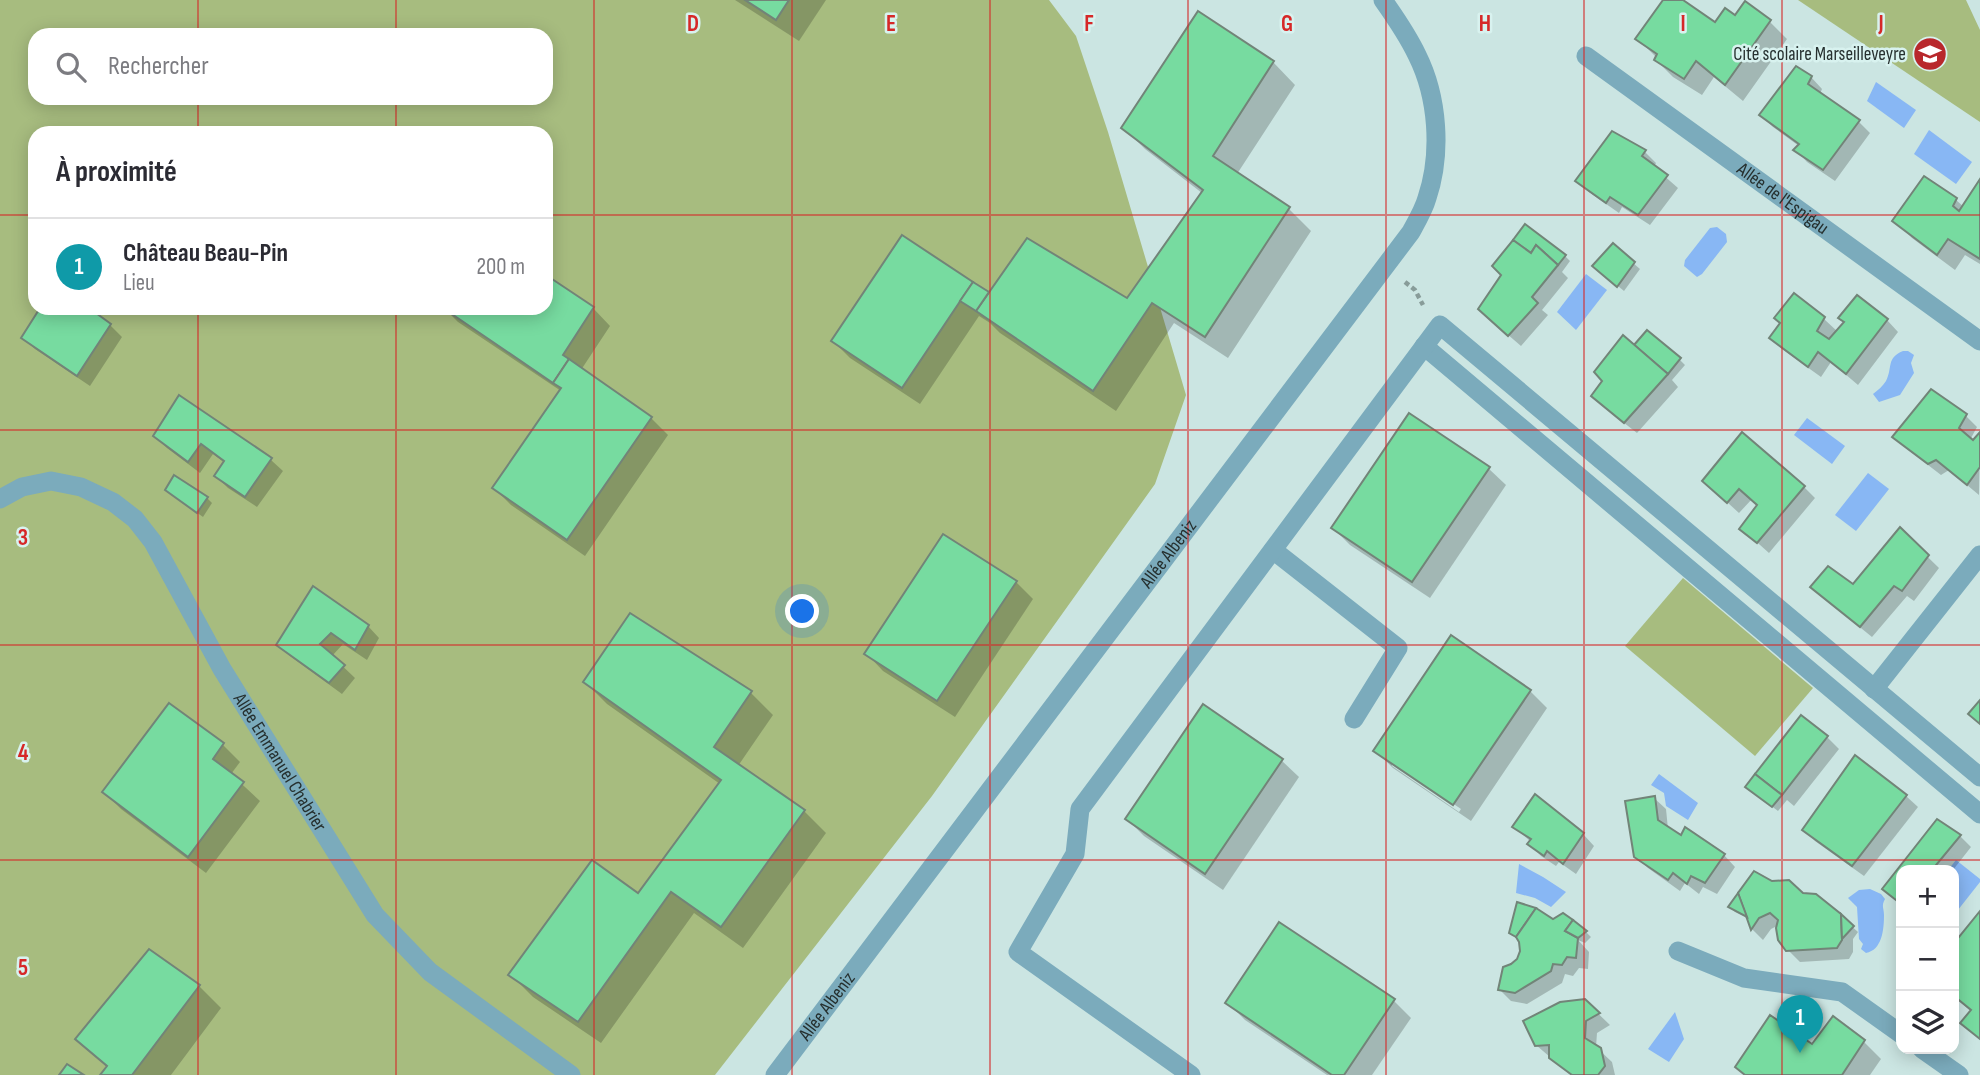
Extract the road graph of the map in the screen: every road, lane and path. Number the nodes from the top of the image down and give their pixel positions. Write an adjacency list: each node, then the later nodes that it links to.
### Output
1 (1383, 0): 16 (street, Allée Albeniz)
2 (1586, 56): 3 (street, Allée de l'Espigau)
3 (1980, 341)
4 (1424, 346): 6 (street); 8 (street); 11 (street)
5 (0, 499): 15 (street, Allée Emmanuel Chabrier)
6 (1273, 550): 9 (street); 17 (street)
7 (1980, 555): 8 (street)
8 (1874, 690): 10 (street)
9 (1354, 719)
10 (1980, 777)
11 (1980, 814)
12 (1678, 951): 13 (street)
13 (1896, 1030)
14 (1929, 1054): 18 (street)
15 (571, 1075)
16 (775, 1075)
17 (1191, 1075)
18 (1959, 1075)

